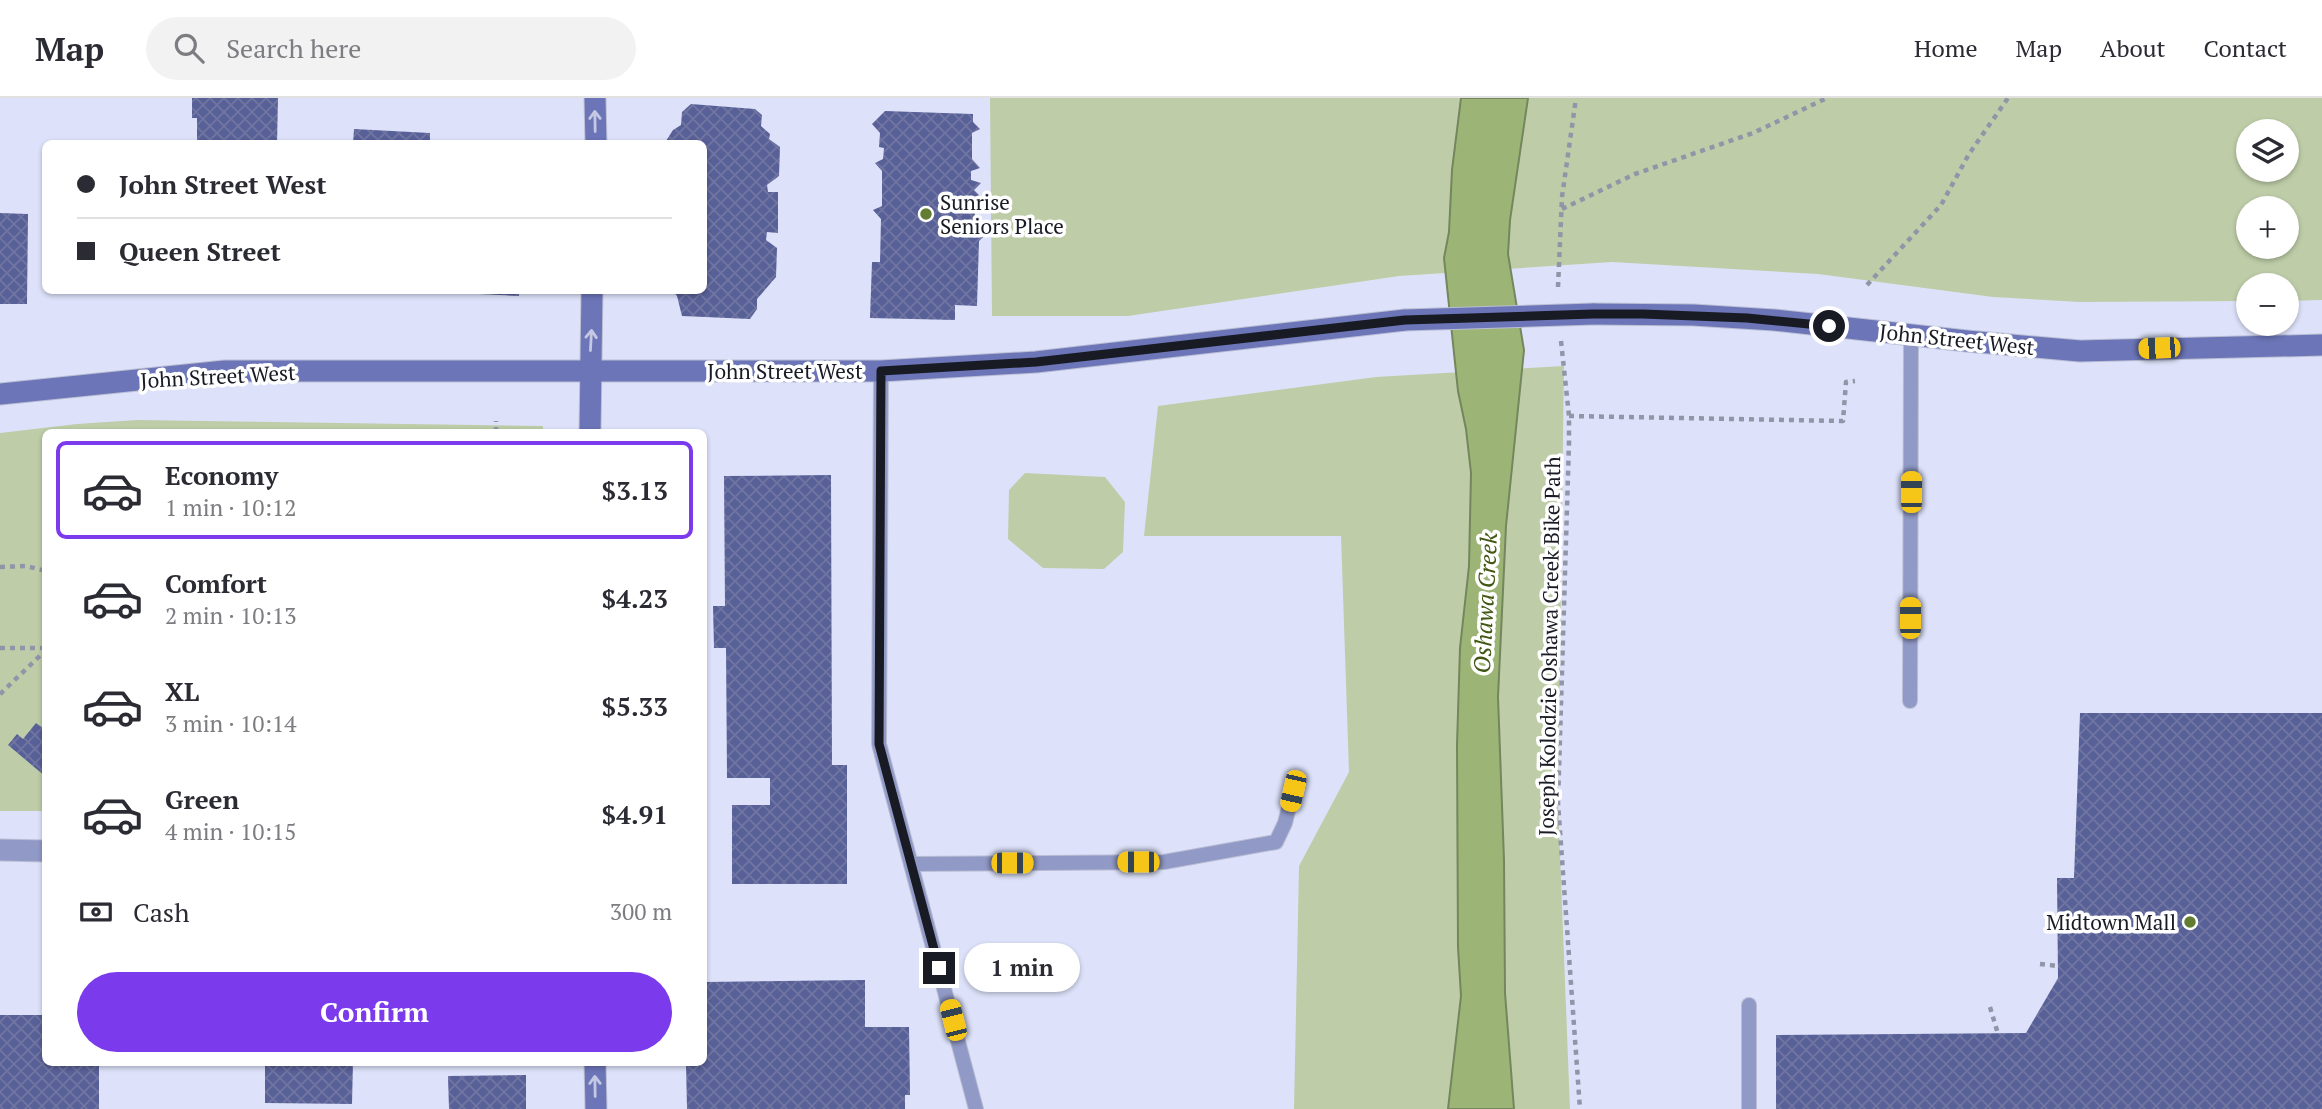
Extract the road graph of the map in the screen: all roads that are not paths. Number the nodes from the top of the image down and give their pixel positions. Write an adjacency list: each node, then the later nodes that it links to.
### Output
1 (595, 98): 2 (street, one-way to 1)
2 (596, 140)
3 (592, 294): 7 (street, one-way to 3)
4 (1911, 335): 5 (street, John Street West); 6 (street, John Street West, bridge); 10 (lane)
5 (2322, 345)
6 (881, 371): 7 (street, John Street West); 14 (lane)
7 (589, 372): 8 (street, John Street West); 9 (street)
8 (0, 394)
9 (590, 429)
10 (1910, 701)
11 (1293, 791): 14 (lane)
12 (0, 850): 13 (street)
13 (42, 851)
14 (911, 864): 18 (lane)
15 (1749, 1005): 19 (lane)
16 (595, 1066): 17 (street, one-way to 16)
17 (596, 1109)
18 (976, 1109)
19 (1749, 1109)

